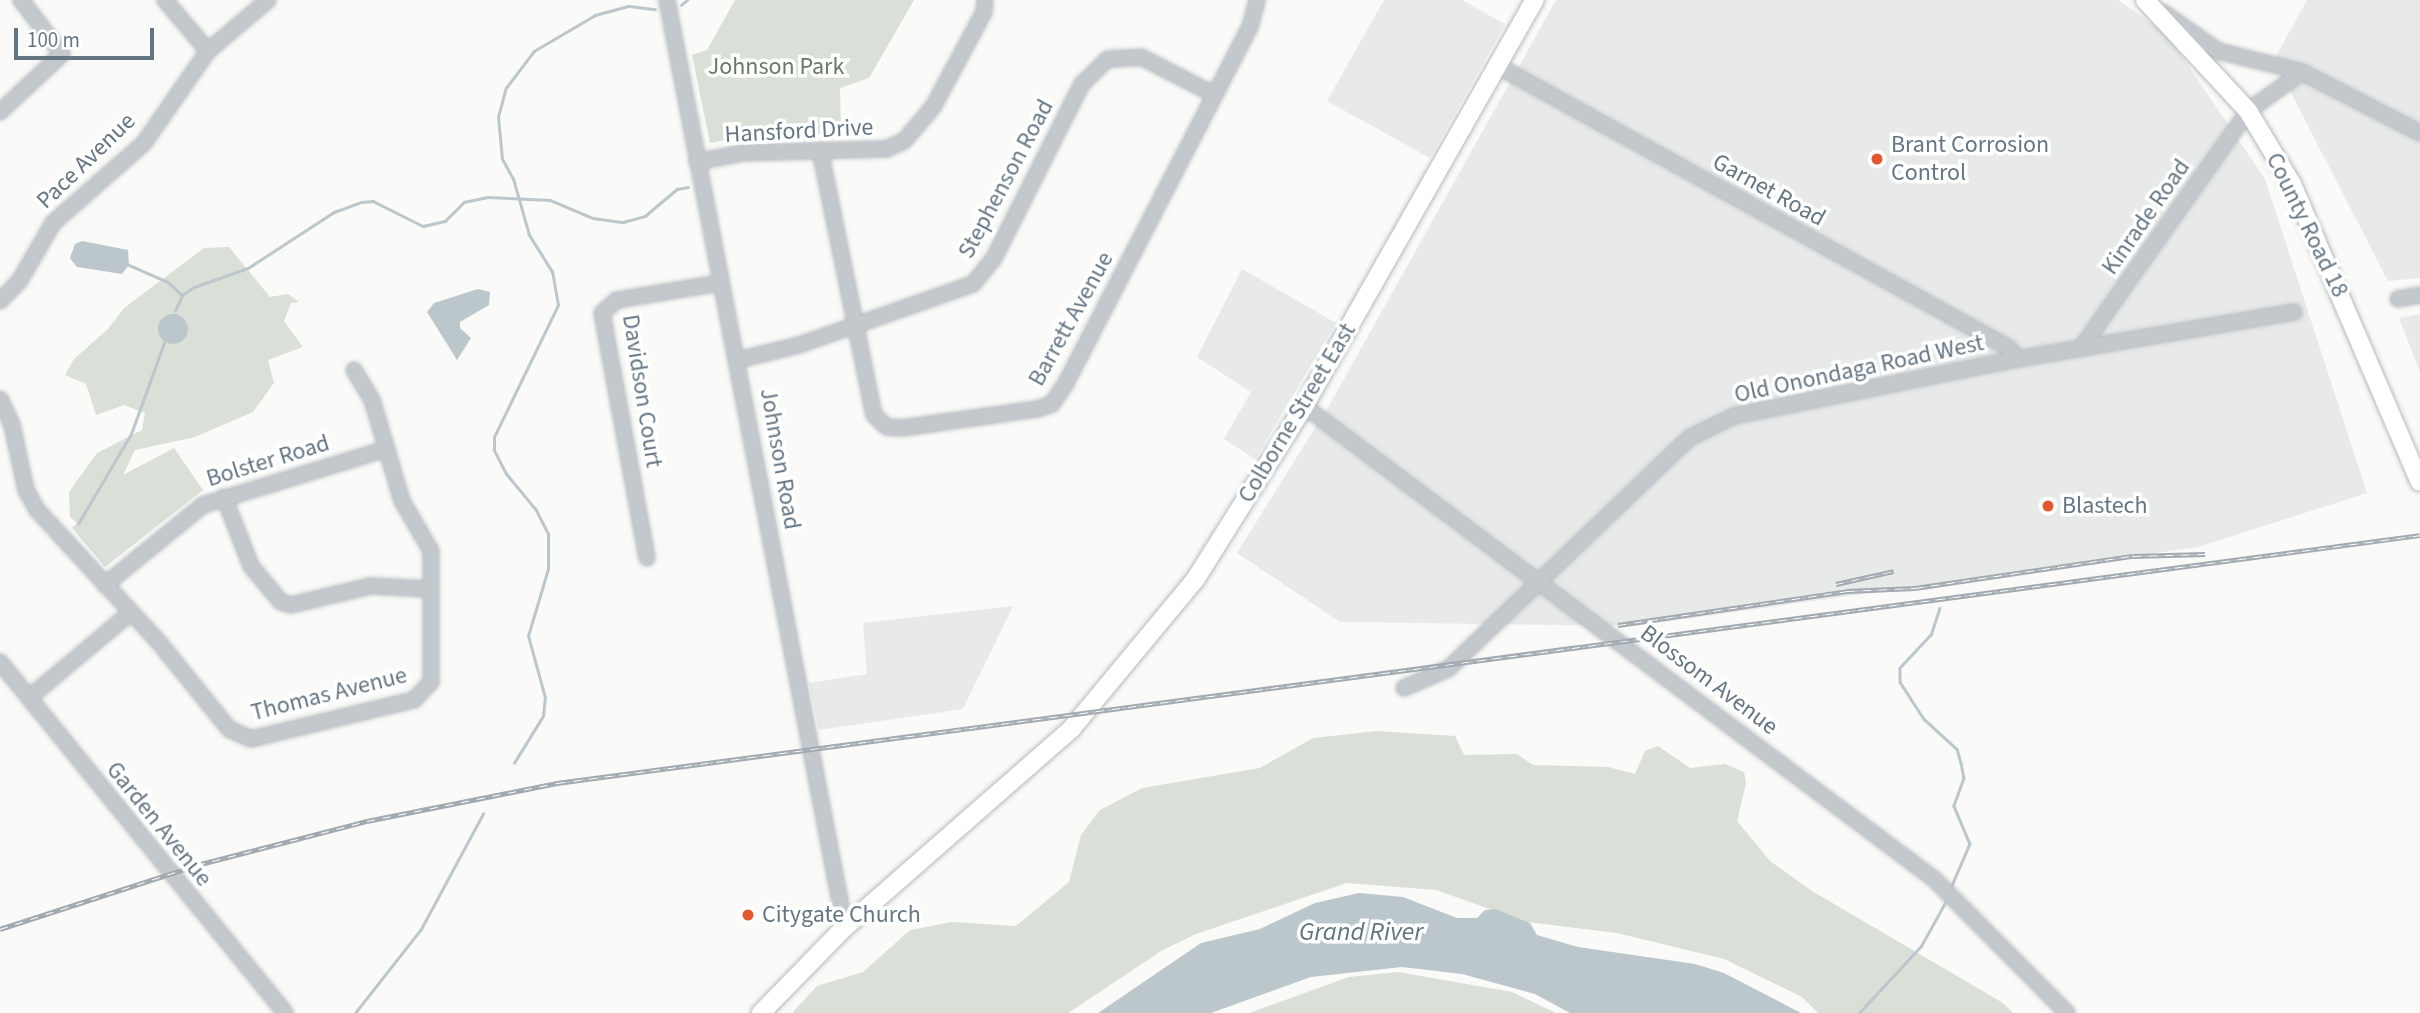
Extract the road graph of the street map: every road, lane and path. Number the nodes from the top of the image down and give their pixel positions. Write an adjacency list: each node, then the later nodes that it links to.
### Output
1 (21, 0): 14 (street)
2 (165, 0): 9 (street)
3 (268, 0): 9 (street, Pace Avenue)
4 (667, 0): 17 (street, Johnson Road)
5 (985, 0): 16 (street, Hansford Drive)
6 (1257, 0): 12 (street, Barrett Avenue)
7 (1535, 0): 10 (main road, Colborne Street East)
8 (2150, 3): 11 (street); 13 (main road, County Road 18)
9 (208, 51): 21 (street, Pace Avenue)
10 (1496, 65): 25 (street, Garnet Road); 29 (main road, Colborne Street East)
11 (2301, 72): 13 (street, Kinrade Road); 15 (street)
12 (1215, 95): 23 (street, Stephenson Road); 23 (street, Barrett Avenue)
13 (2248, 111): 24 (street, Kinrade Road); 31 (main road, County Road 18)
14 (0, 112)
15 (2420, 133)
16 (821, 150): 17 (street, Hansford Drive); 23 (street, Barrett Avenue)
17 (697, 162): 18 (street, Johnson Road)
18 (720, 284): 26 (street, Johnson Road); 33 (street, Davidson Court)
19 (2420, 295): 20 (street)
20 (2398, 299)
21 (0, 301)
22 (2294, 312): 24 (street, Old Onondaga Road West)
23 (855, 324): 26 (street, Stephenson Road)
24 (2081, 348): 25 (street, Old Onondaga Road West)
25 (2017, 359): 34 (street, Old Onondaga Road West)
26 (738, 360): 41 (street, Johnson Road)
27 (354, 370): 30 (street, Thomas Avenue)
28 (0, 400): 35 (street, Thomas Avenue)
29 (1304, 406): 34 (street, Blossom Avenue); 41 (main road, Colborne Street East)
30 (386, 449): 32 (street, Bolster Road); 36 (street, Thomas Avenue)
31 (2420, 482)
32 (224, 497): 35 (street, Bolster Road); 36 (street)
33 (648, 558)
34 (1540, 583): 39 (street, Old Onondaga Road West); 44 (street, Blossom Avenue)
35 (105, 584): 37 (street, Thomas Avenue)
36 (428, 589): 37 (street, Thomas Avenue)
37 (130, 613): 40 (street)
38 (0, 662): 40 (street, Garden Avenue)
39 (1404, 688)
40 (30, 697): 42 (street, Garden Avenue)
41 (845, 927): 43 (main road, Colborne Street East)
42 (285, 1013)
43 (761, 1013)
44 (2067, 1013)

